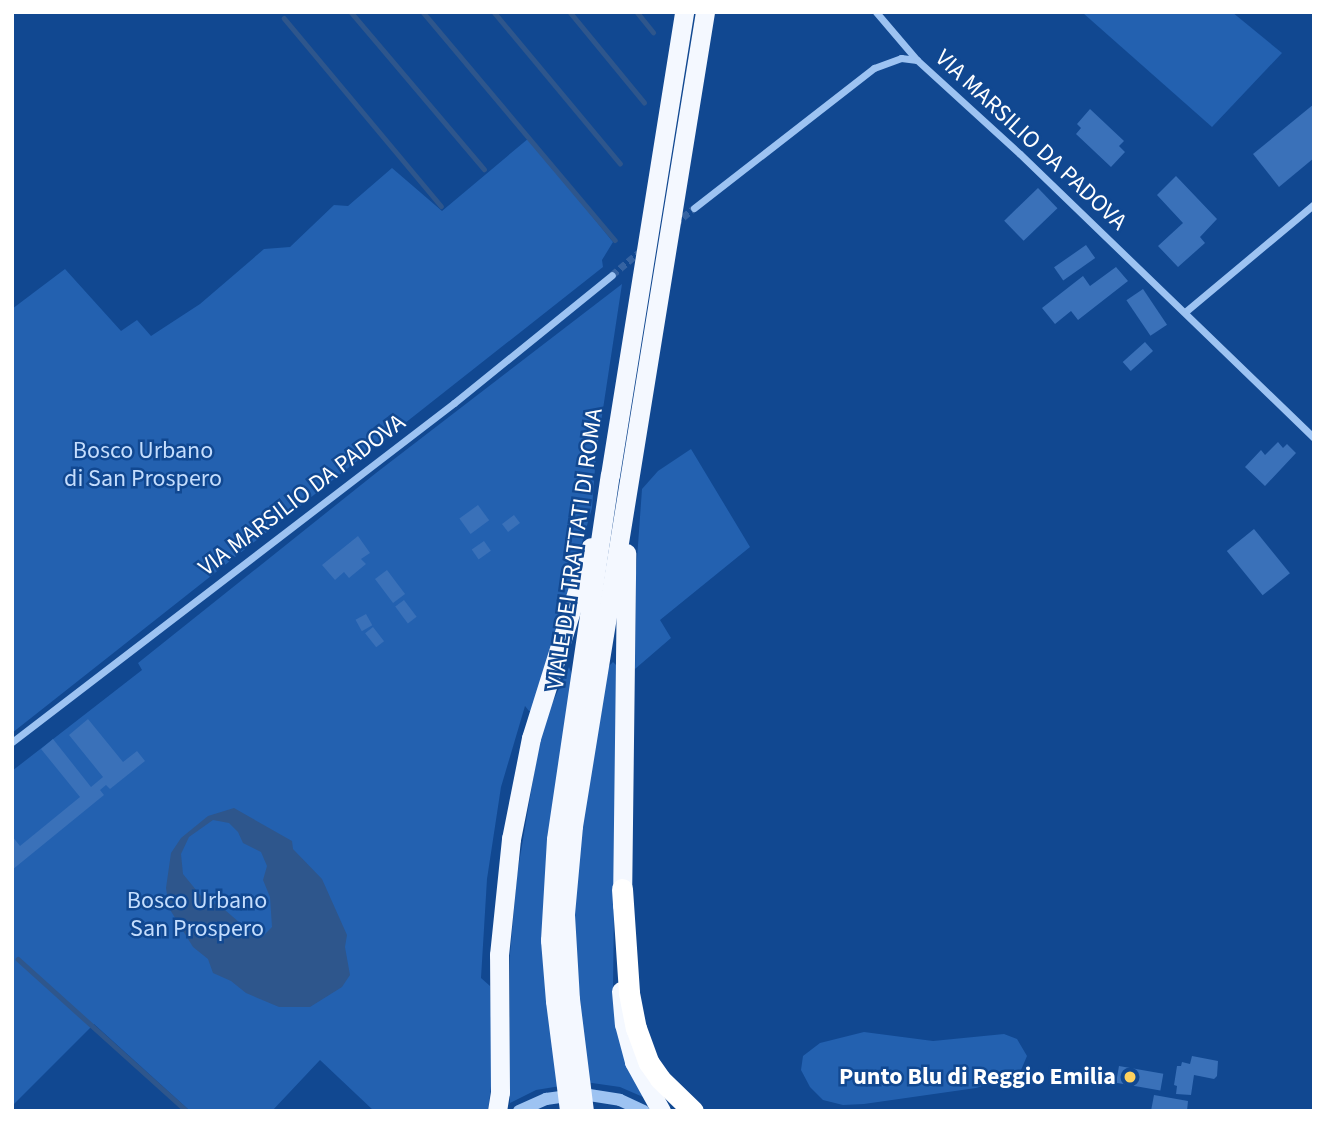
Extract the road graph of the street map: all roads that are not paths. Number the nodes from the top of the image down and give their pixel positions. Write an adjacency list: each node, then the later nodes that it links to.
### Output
1 (684, 12): 10 (highway, VIALE DEI TRATTATI DI ROMA)
2 (705, 12): 11 (highway, VIALE DEI TRATTATI DI ROMA)
3 (876, 12): 4 (street)
4 (917, 60): 6 (street, VIA MARSILIO DA PADOVA); 8 (street, VIA MARSILIO DA PADOVA)
5 (1314, 204): 8 (street)
6 (694, 208)
7 (611, 275): 12 (street, VIA MARSILIO DA PADOVA)
8 (1185, 312): 9 (street, VIA MARSILIO DA PADOVA)
9 (1314, 438)
10 (610, 475): 14 (highway, VIALE DEI TRATTATI DI ROMA); 15 (highway)
11 (631, 478): 13 (highway); 14 (highway, VIALE DEI TRATTATI DI ROMA)
12 (12, 742)
13 (622, 889): 20 (highway); 21 (highway)
14 (563, 1000): 17 (highway, VIALE DEI TRATTATI DI ROMA, bridge); 18 (highway, VIALE DEI TRATTATI DI ROMA, bridge)
15 (497, 1111)
16 (519, 1111): 19 (street)
17 (569, 1111)
18 (584, 1111)
19 (644, 1111)
20 (660, 1111)
21 (693, 1111)

